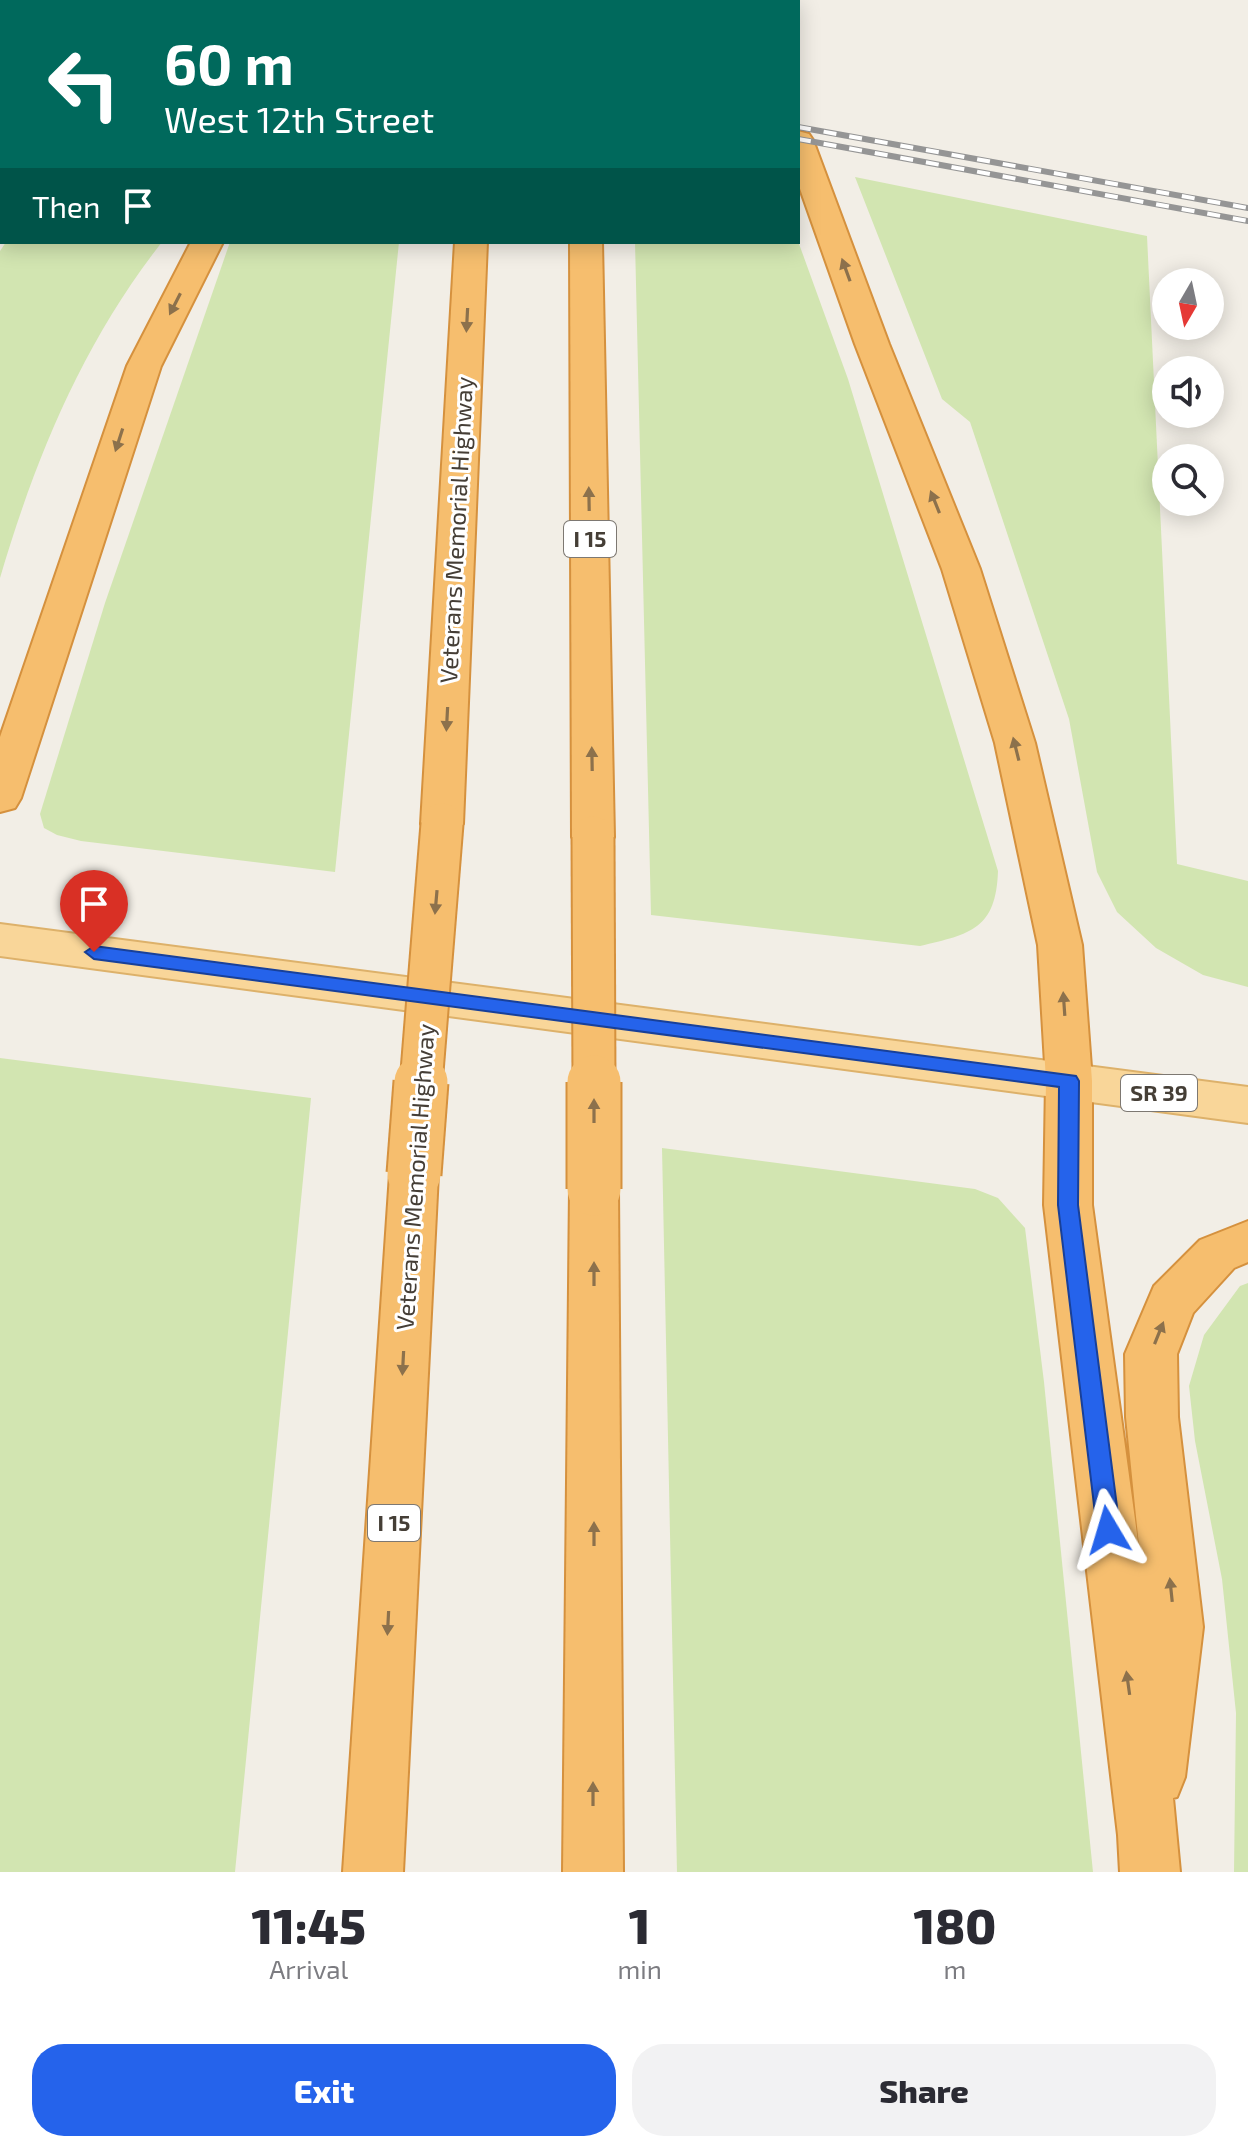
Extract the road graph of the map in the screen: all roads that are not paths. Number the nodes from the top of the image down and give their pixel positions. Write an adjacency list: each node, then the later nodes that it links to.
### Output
1 (800, 145): 9 (highway, one-way to 1)
2 (206, 244): 5 (highway, one-way to 5)
3 (471, 244): 13 (highway, Veterans Memorial Highway / I 15, one-way to 13, bridge)
4 (586, 244): 14 (highway, I 15, one-way to 4, bridge)
5 (42, 672): 6 (highway); 7 (highway)
6 (0, 709)
7 (0, 798)
8 (0, 940): 9 (main road, SR 39)
9 (1069, 1081): 10 (main road, SR 39); 12 (highway, one-way to 9)
10 (1248, 1105)
11 (1248, 1241): 12 (highway, one-way to 11)
12 (1149, 1853)
13 (373, 1872)
14 (593, 1872)

